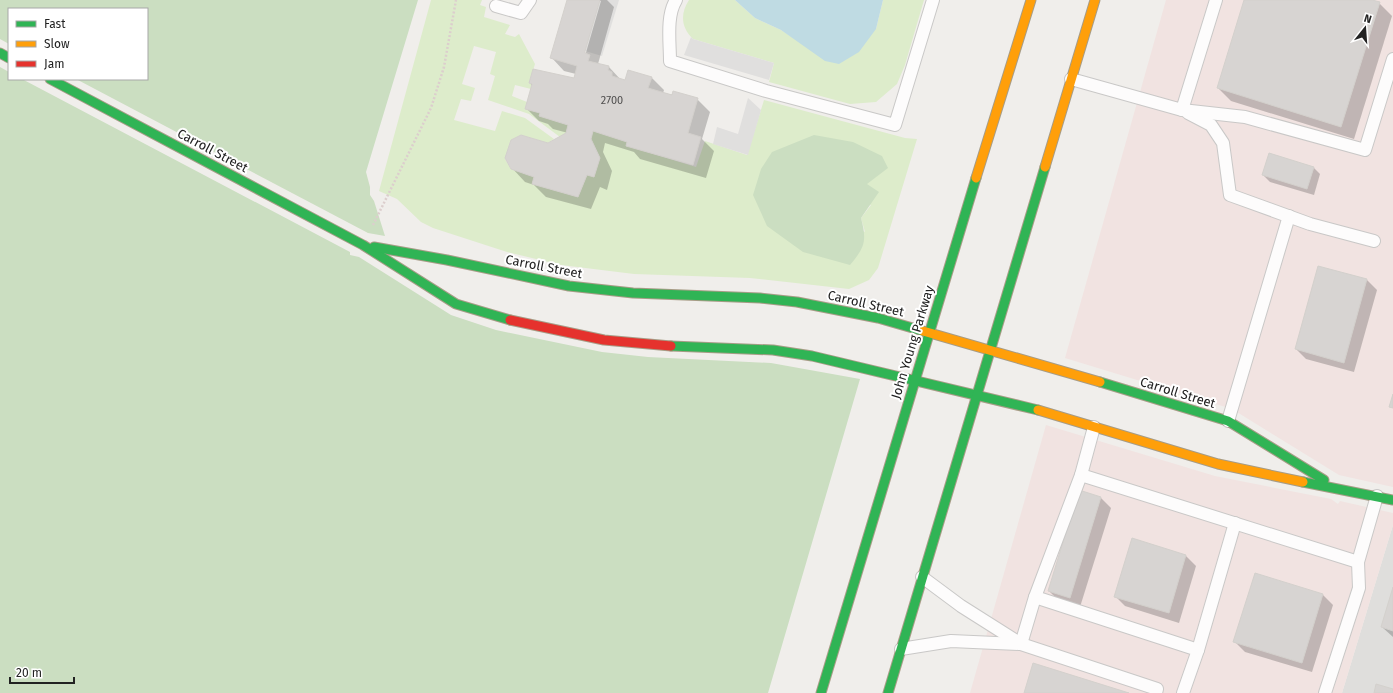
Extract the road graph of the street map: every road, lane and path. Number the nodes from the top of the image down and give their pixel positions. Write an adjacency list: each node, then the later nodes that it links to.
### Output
1 (456, 0): 15 (path)
2 (530, 0): 8 (lane)
3 (676, 0): 4 (lane)
4 (933, 0)
5 (1031, 0): 16 (main road, John Young Parkway)
6 (1094, 0): 10 (main road)
7 (1216, 0): 12 (lane)
8 (496, 6)
9 (1393, 59): 12 (lane)
10 (1071, 79): 12 (lane); 17 (main road)
11 (52, 80): 15 (main road, Carroll Street)
12 (1182, 110): 13 (lane)
13 (1289, 216): 14 (lane); 20 (lane)
14 (1374, 241)
15 (363, 245): 16 (main road, Carroll Street); 18 (main road, Carroll Street)
16 (929, 332): 17 (main road, Carroll Street); 18 (main road, John Young Parkway)
17 (990, 349): 19 (main road); 20 (main road, Carroll Street)
18 (914, 380): 19 (main road, Carroll Street); 34 (main road, John Young Parkway)
19 (976, 394): 21 (main road, Carroll Street); 28 (main road)
20 (1228, 421): 23 (main road, Carroll Street)
21 (1094, 427): 22 (lane); 23 (main road, Carroll Street)
22 (1080, 475): 26 (lane); 29 (lane)
23 (1335, 488): 24 (main road, Carroll Street)
24 (1377, 496): 25 (main road, Carroll Street); 27 (lane)
25 (1393, 500)
26 (1235, 523): 27 (lane); 32 (lane)
27 (1358, 562): 37 (lane)
28 (922, 577): 30 (lane); 31 (main road)
29 (1035, 597): 30 (lane); 32 (lane)
30 (1021, 644): 31 (lane); 33 (lane)
31 (901, 649): 35 (main road)
32 (1198, 650): 36 (lane)
33 (1160, 692)
34 (821, 693)
35 (888, 693)
36 (1183, 693)
37 (1325, 693)

